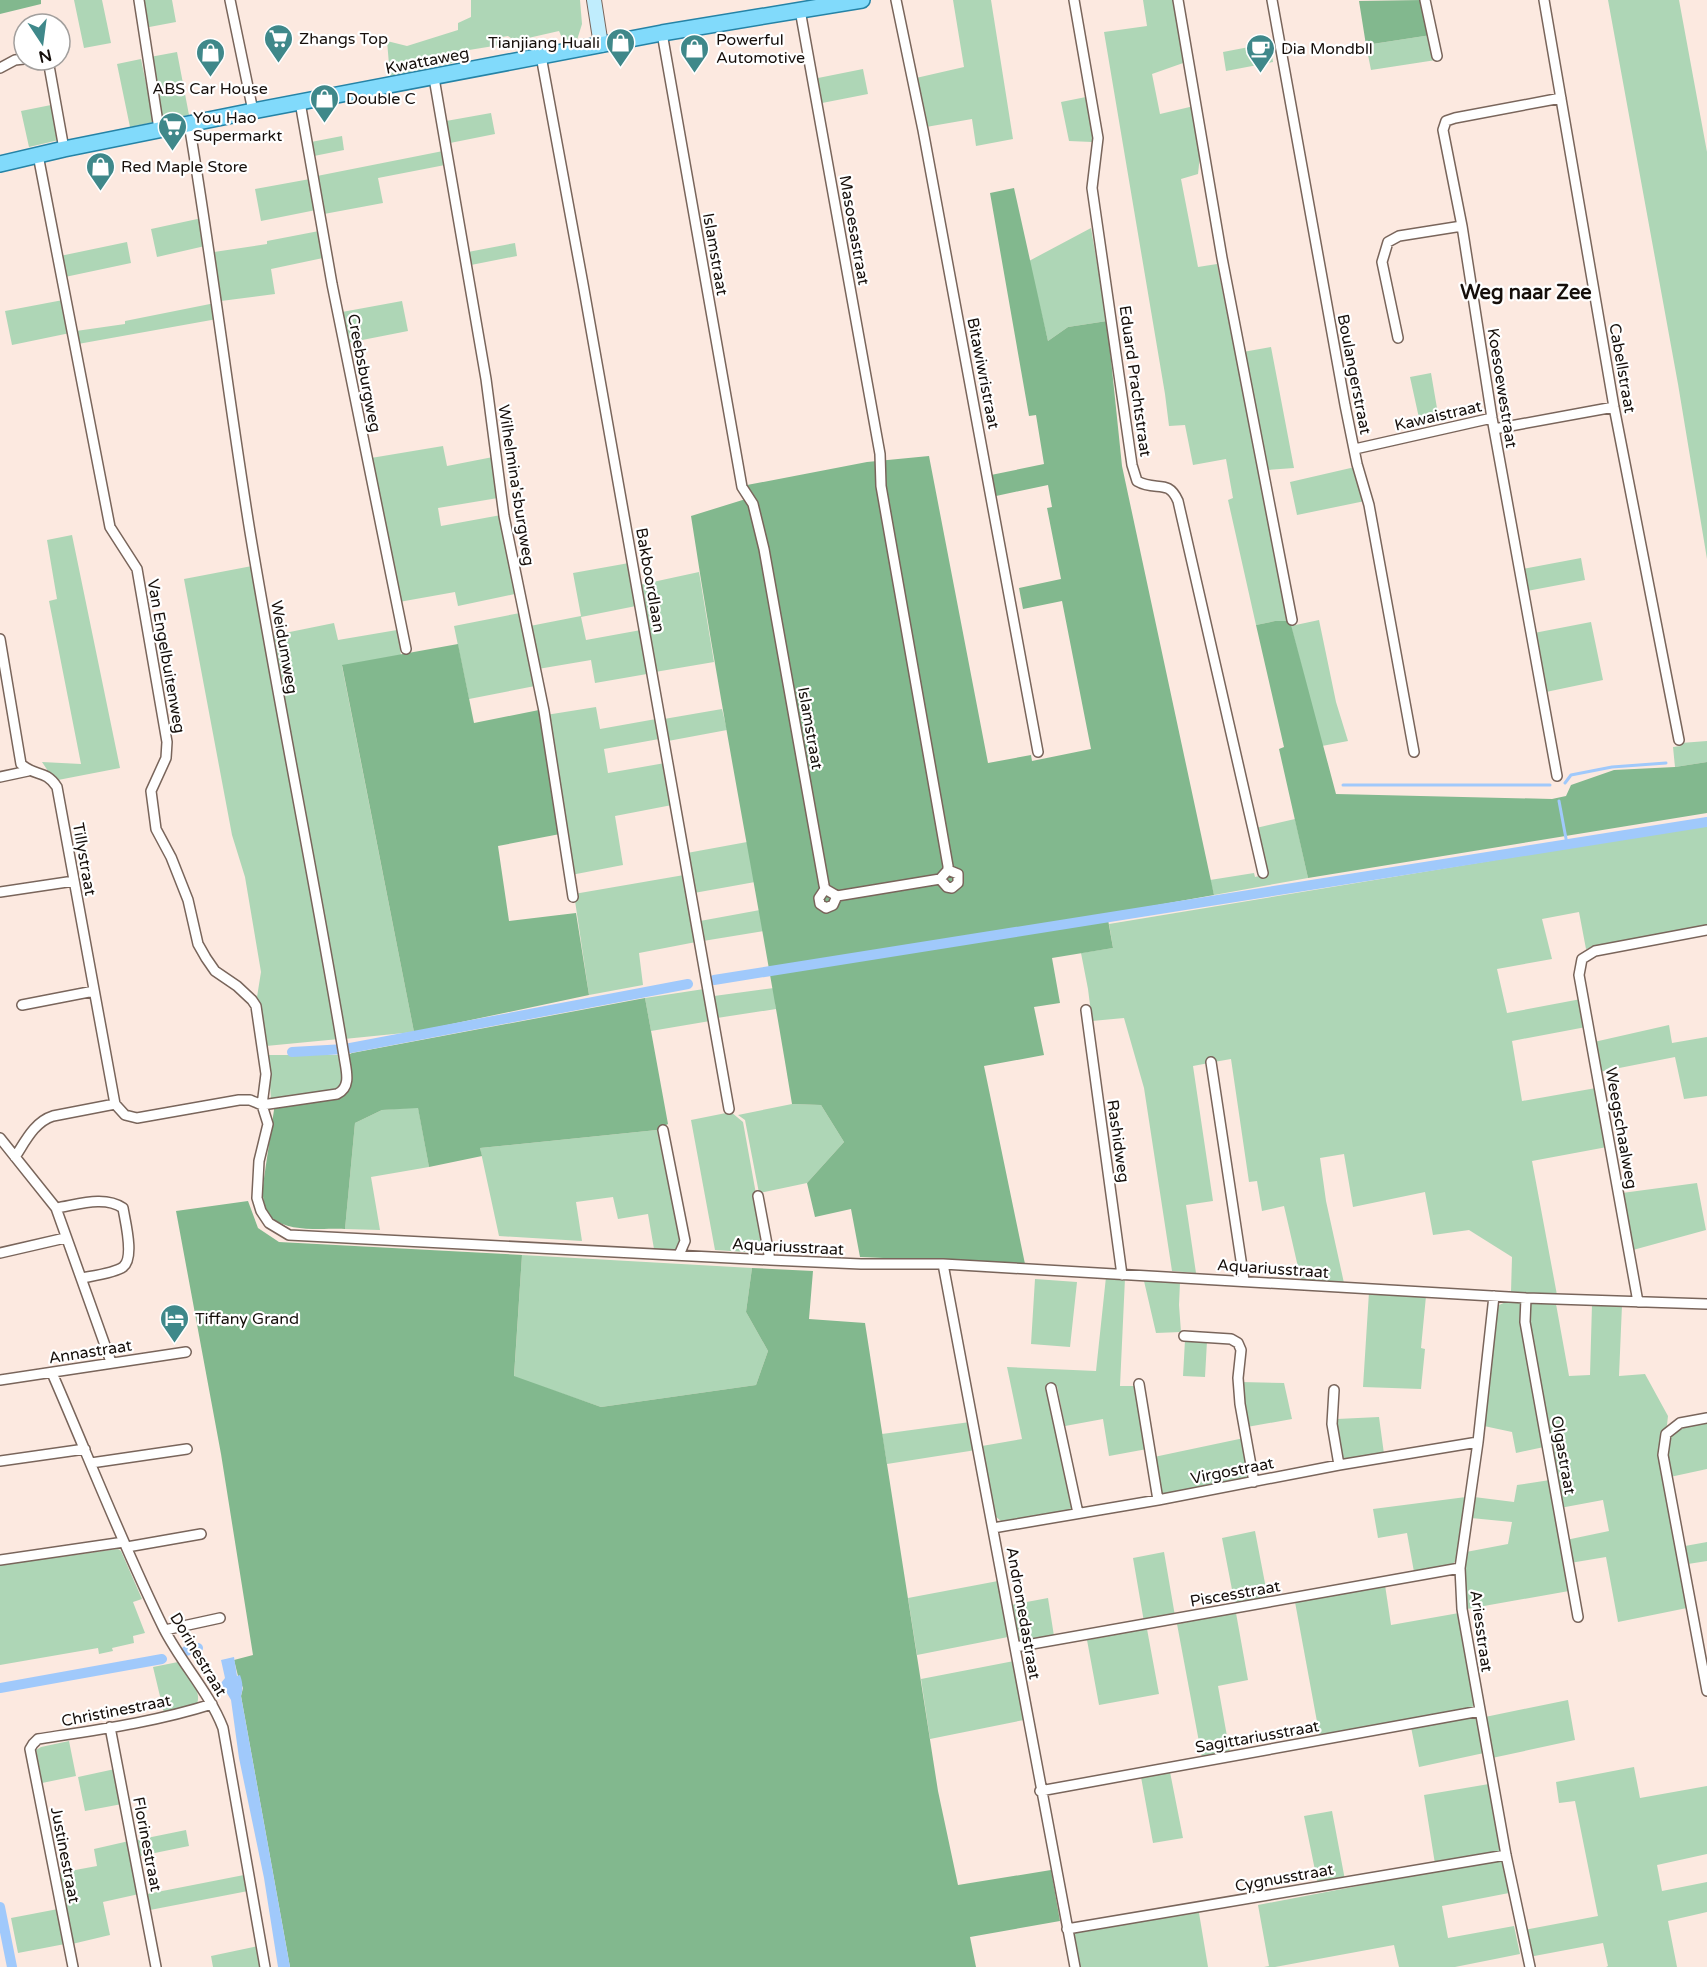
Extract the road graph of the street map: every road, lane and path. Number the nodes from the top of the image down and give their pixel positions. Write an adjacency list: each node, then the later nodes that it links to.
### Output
1 (139, 0): 22 (street)
2 (230, 0): 20 (street)
3 (594, 0): 13 (street)
4 (862, 0): 11 (main road, Kwattaweg)
5 (896, 0): 36 (street, Bitawiwristraat)
6 (1074, 0): 42 (street, Eduard Prachtstraat)
7 (1178, 0): 32 (street)
8 (1272, 0): 31 (street, Boulangerstraat)
9 (1425, 0): 15 (street)
10 (1544, 0): 18 (street, Cabellstraat)
11 (800, 10): 12 (main road, Kwattaweg); 41 (street, Masoesastraat)
12 (662, 33): 13 (main road, Kwattaweg); 45 (street, Islamstraat)
13 (601, 45): 14 (main road, Kwattaweg)
14 (541, 56): 17 (main road, Kwattaweg); 56 (street, Bakboordlaan)
15 (1437, 56)
16 (50, 72): 23 (street)
17 (434, 78): 19 (main road, Kwattaweg); 48 (street, Wilhelmina'sburgweg)
18 (1561, 98): 26 (street, Koesoewestraat); 28 (street, Cabellstraat)
19 (300, 102): 20 (main road, Kwattaweg); 34 (street, Creebsburgweg)
20 (253, 111): 21 (main road, Kwattaweg)
21 (189, 124): 22 (main road, Kwattaweg); 55 (street, Weidumweg)
22 (159, 129): 23 (main road, Kwattaweg)
23 (64, 149): 24 (main road, Kwattaweg)
24 (38, 155): 25 (main road, Kwattaweg); 55 (street, Van Engelbuitenweg)
25 (0, 164)
26 (1462, 226): 27 (street); 29 (street, Koesoewestraat)
27 (1398, 338)
28 (1614, 406): 30 (street); 35 (street, Cabellstraat)
29 (1492, 418): 30 (street, Koesoewestraat); 31 (street, Kawaistraat)
30 (1494, 429): 39 (street, Koesoewestraat)
31 (1355, 449): 37 (street, Boulangerstraat)
32 (1292, 620)
33 (0, 639): 38 (street)
34 (406, 649)
35 (1679, 740)
36 (1038, 752)
37 (1414, 752)
38 (28, 771): 40 (street); 44 (street, Tillystraat)
39 (1557, 776)
40 (0, 777)
41 (948, 870): 43 (street); 43 (street)
42 (1263, 873)
43 (940, 879): 47 (street)
44 (74, 881): 46 (street); 50 (street, Tillystraat)
45 (825, 889): 47 (street); 47 (street, Islamstraat)
46 (0, 892)
47 (837, 896)
48 (573, 897)
49 (1707, 930): 72 (street, Weegschaalweg)
50 (94, 991): 51 (street); 54 (street, Tillystraat)
51 (22, 1005)
52 (1086, 1010): 67 (street, Rashidweg)
53 (1211, 1062): 69 (street)
54 (115, 1104): 55 (street); 59 (street)
55 (262, 1105): 64 (street, Aquariusstraat)
56 (729, 1109)
57 (663, 1130): 64 (street)
58 (0, 1138): 59 (street)
59 (15, 1157): 61 (street)
60 (758, 1196): 65 (street)
61 (56, 1208): 62 (street); 68 (street)
62 (65, 1238): 63 (street); 68 (street)
63 (0, 1252)
64 (679, 1255): 65 (street, Aquariusstraat)
65 (770, 1260): 66 (street, Aquariusstraat)
66 (943, 1264): 67 (street, Aquariusstraat); 92 (street, Andromedastraat)
67 (1122, 1275): 69 (street, Aquariusstraat)
68 (82, 1278): 76 (street)
69 (1244, 1281): 70 (street, Aquariusstraat)
70 (1494, 1296): 71 (street, Aquariusstraat); 83 (street, Ariesstraat)
71 (1526, 1298): 72 (street, Aquariusstraat); 97 (street, Olgastraat)
72 (1638, 1302): 73 (street, Aquariusstraat)
73 (1707, 1304)
74 (1184, 1336): 89 (street)
75 (186, 1352): 76 (street, Annastraat)
76 (111, 1362): 77 (street, Annastraat)
77 (51, 1373): 78 (street, Annastraat); 84 (street, Dorinestraat)
78 (0, 1380)
79 (1139, 1384): 90 (street)
80 (1052, 1388): 91 (street)
81 (1334, 1390): 88 (street)
82 (1707, 1418): 101 (street)
83 (1478, 1442): 88 (street, Virgostraat); 96 (street, Ariesstraat)
84 (85, 1449): 86 (street); 87 (street, Dorinestraat)
85 (187, 1449): 87 (street)
86 (0, 1461)
87 (91, 1463): 94 (street, Dorinestraat)
88 (1339, 1465): 89 (street, Virgostraat)
89 (1254, 1482): 90 (street, Virgostraat)
90 (1158, 1500): 91 (street, Virgostraat)
91 (1078, 1513): 92 (street, Virgostraat)
92 (993, 1528): 100 (street, Andromedastraat)
93 (201, 1534): 94 (street)
94 (125, 1545): 95 (street); 99 (street, Dorinestraat)
95 (0, 1560)
96 (1460, 1568): 100 (street, Piscesstraat); 103 (street, Ariesstraat)
97 (1578, 1617)
98 (220, 1618): 99 (street)
99 (165, 1630): 102 (street, Dorinestraat)
100 (1015, 1647): 106 (street, Andromedastraat)
101 (1707, 1691)
102 (212, 1704): 104 (street, Christinestraat); 111 (street, Dorinestraat)
103 (1480, 1711): 106 (street, Sagittariusstraat); 107 (street, Ariesstraat)
104 (110, 1727): 105 (street, Christinestraat); 110 (street, Florinestraat)
105 (30, 1749): 109 (street, Justinestraat)
106 (1041, 1791): 108 (street, Andromedastraat)
107 (1506, 1855): 108 (street, Cygnusstraat); 113 (street, Ariesstraat)
108 (1067, 1929): 112 (street, Andromedastraat)
109 (73, 1967)
110 (156, 1967)
111 (265, 1967)
112 (1075, 1967)
113 (1530, 1967)

